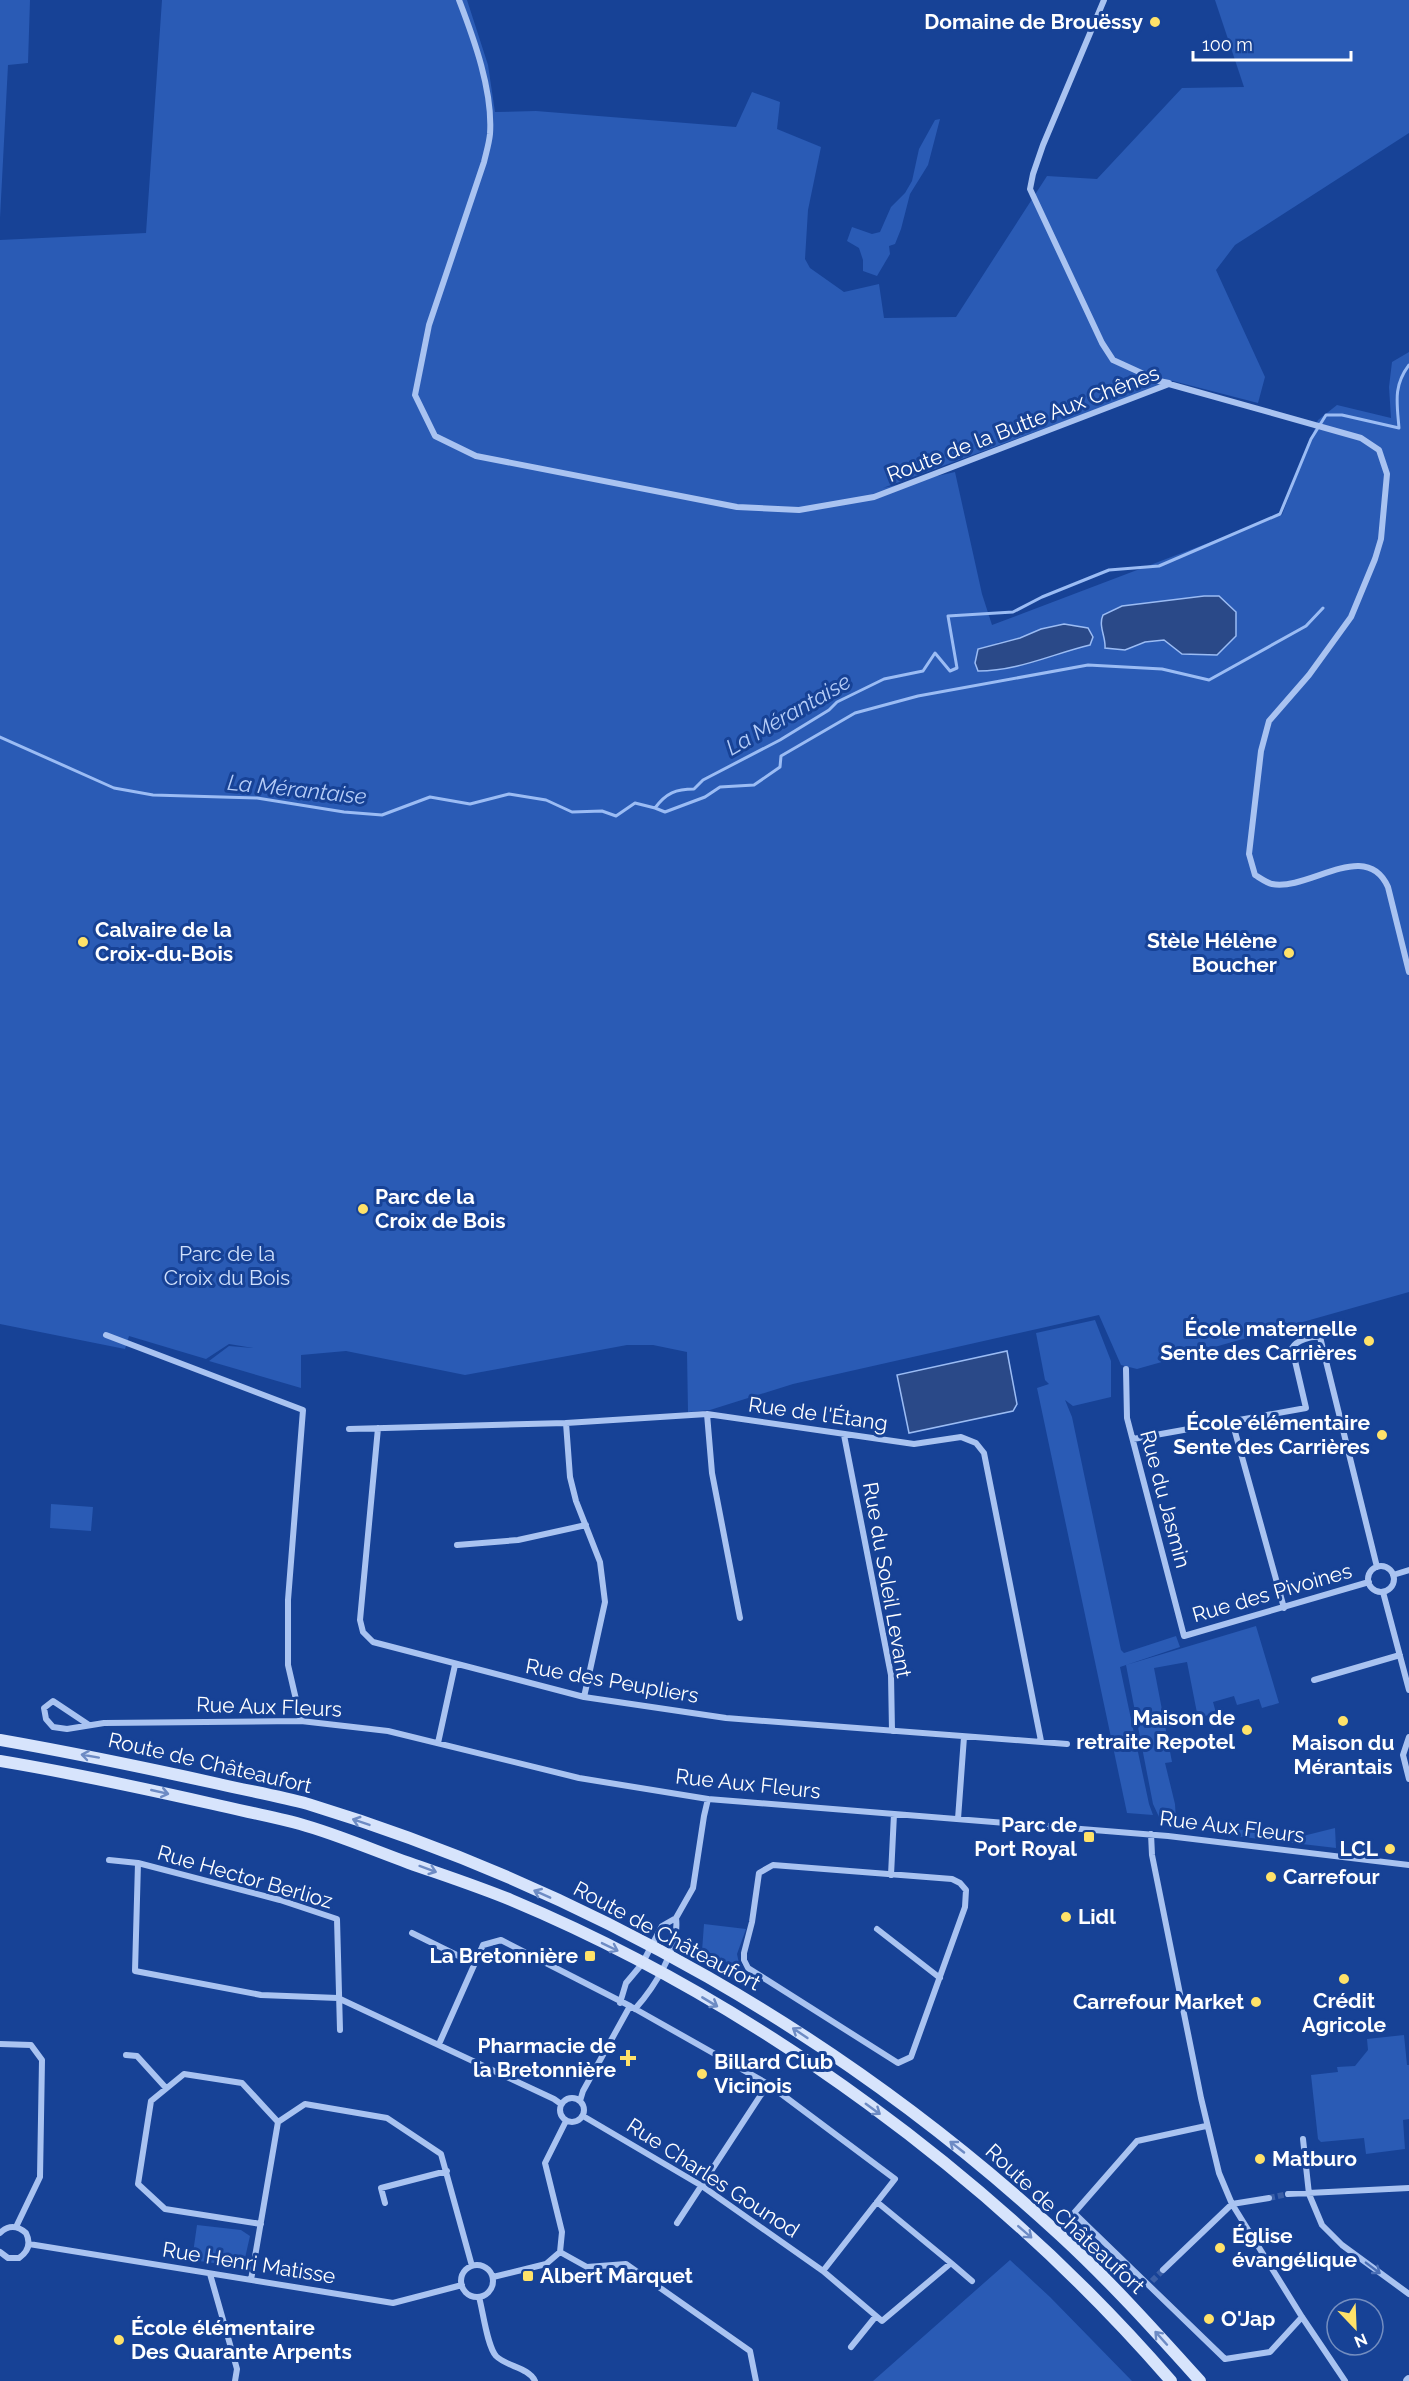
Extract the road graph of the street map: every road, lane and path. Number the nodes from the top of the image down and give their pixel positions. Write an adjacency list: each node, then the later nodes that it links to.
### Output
1 (459, 0): 3 (street, Route de la Butte Aux Chênes)
2 (1104, 0): 3 (street)
3 (1169, 384): 4 (street, Route de la Butte Aux Chênes)
4 (1409, 972)
5 (106, 1335): 29 (street)
6 (1126, 1369): 13 (street, Rue du Jasmin)
7 (707, 1414): 9 (street, Rue de l'Étang); 12 (street, Rue de l'Étang); 22 (street)
8 (1232, 1421): 13 (street); 16 (street); 21 (street)
9 (566, 1423): 10 (street, Rue de l'Étang); 14 (street)
10 (378, 1428): 11 (street, Rue de l'Étang); 25 (street, Rue des Peupliers)
11 (349, 1429)
12 (844, 1435): 31 (street, Rue du Soleil Levant); 35 (street, Rue de l'Étang)
13 (1133, 1439): 23 (street, Rue du Jasmin)
14 (586, 1525): 15 (street); 28 (street)
15 (457, 1545)
16 (1377, 1568): 18 (street); 19 (street)
17 (1409, 1570): 18 (street)
18 (1393, 1575): 20 (street)
19 (1369, 1582): 20 (street); 21 (street, Rue des Pivoines)
20 (1383, 1592): 24 (street)
21 (1284, 1608): 23 (street, Rue des Pivoines)
22 (740, 1618)
23 (1184, 1636)
24 (1400, 1655): 26 (street); 27 (street)
25 (455, 1665): 28 (street, Rue des Peupliers); 36 (street)
26 (1314, 1680)
27 (1409, 1690)
28 (584, 1697): 31 (street, Rue des Peupliers)
29 (301, 1721): 30 (street, Rue Aux Fleurs); 36 (street, Rue Aux Fleurs)
30 (88, 1725): 30 (street, Rue Aux Fleurs)
31 (892, 1731): 32 (street, Rue des Peupliers)
32 (964, 1737): 35 (street, Rue des Peupliers); 42 (street)
33 (1409, 1737): 39 (street)
34 (0, 1740): 51 (main road, Route de Châteaufort, one-way to 34)
35 (1041, 1741): 37 (street, Rue des Peupliers)
36 (438, 1743): 40 (street, Rue Aux Fleurs)
37 (1067, 1744)
38 (0, 1761): 51 (main road, Route de Châteaufort, one-way to 51)
39 (1409, 1779)
40 (708, 1798): 41 (street, Rue Aux Fleurs); 48 (street)
41 (894, 1815): 42 (street, Rue Aux Fleurs); 47 (street)
42 (958, 1819): 43 (street, Rue Aux Fleurs)
43 (1151, 1834): 46 (street, Rue Aux Fleurs); 70 (street)
44 (109, 1860): 45 (street, Rue Hector Berlioz)
45 (138, 1863): 56 (street, Rue Hector Berlioz); 56 (street, Rue Hector Berlioz)
46 (1409, 1865)
47 (891, 1875): 55 (street); 55 (street)
48 (676, 1918): 51 (street); 52 (street)
49 (877, 1929): 55 (street)
50 (412, 1933): 53 (street)
51 (646, 1955): 52 (main road, Route de Châteaufort); 54 (main road, Route de Châteaufort); 57 (street)
52 (669, 1955): 54 (street); 106 (main road, Route de Châteaufort, one-way to 52)
53 (475, 1964): 57 (street); 61 (street)
54 (659, 1973): 58 (street); 105 (main road, Route de Châteaufort, one-way to 105)
55 (940, 1978)
56 (338, 1998): 59 (street, Rue Hector Berlioz); 61 (street, Rue Hector Berlioz)
57 (620, 2003): 58 (street)
58 (633, 2008): 63 (street); 65 (street)
59 (340, 2030)
60 (0, 2044): 83 (street)
61 (439, 2044): 66 (street, Rue Hector Berlioz)
62 (126, 2055): 64 (street)
63 (768, 2084): 73 (street); 78 (street)
64 (166, 2088): 69 (street); 82 (street)
65 (580, 2101): 66 (street); 67 (street)
66 (561, 2104): 68 (street)
67 (583, 2116): 68 (street); 73 (street, Rue Charles Gounod)
68 (566, 2121): 87 (street)
69 (278, 2122): 72 (street); 82 (street)
70 (1206, 2126): 80 (street); 100 (street)
71 (1303, 2139): 76 (street)
72 (447, 2171): 79 (street); 89 (street)
73 (702, 2186): 81 (street); 91 (street, Rue Charles Gounod)
74 (1409, 2188): 76 (street)
75 (1288, 2194): 76 (street)
76 (1309, 2194): 97 (street, one-way to 97)
77 (1269, 2198): 80 (street)
78 (877, 2202): 88 (street); 91 (street)
79 (385, 2203)
80 (1232, 2204): 90 (street); 100 (street)
81 (677, 2223)
82 (261, 2224): 94 (street)
83 (16, 2227): 84 (street); 85 (street)
84 (0, 2233)
85 (29, 2244): 86 (street); 92 (street, Rue Henri Matisse)
86 (0, 2252)
87 (560, 2252): 93 (street); 104 (street)
88 (951, 2263): 95 (street); 99 (street)
89 (472, 2266): 93 (street); 96 (street)
90 (1163, 2270)
91 (824, 2271): 99 (street, Rue Charles Gounod)
92 (210, 2274): 94 (street, Rue Henri Matisse); 102 (street)
93 (493, 2277): 98 (street)
94 (251, 2280): 96 (street, Rue Henri Matisse)
95 (972, 2281)
96 (462, 2285): 98 (street)
97 (1409, 2294)
98 (479, 2297): 103 (street)
99 (876, 2316): 101 (street)
100 (1302, 2318): 107 (street)
101 (851, 2347)
102 (235, 2381)
103 (535, 2381)
104 (756, 2381)
105 (1171, 2381)
106 (1200, 2381)
107 (1345, 2381)

